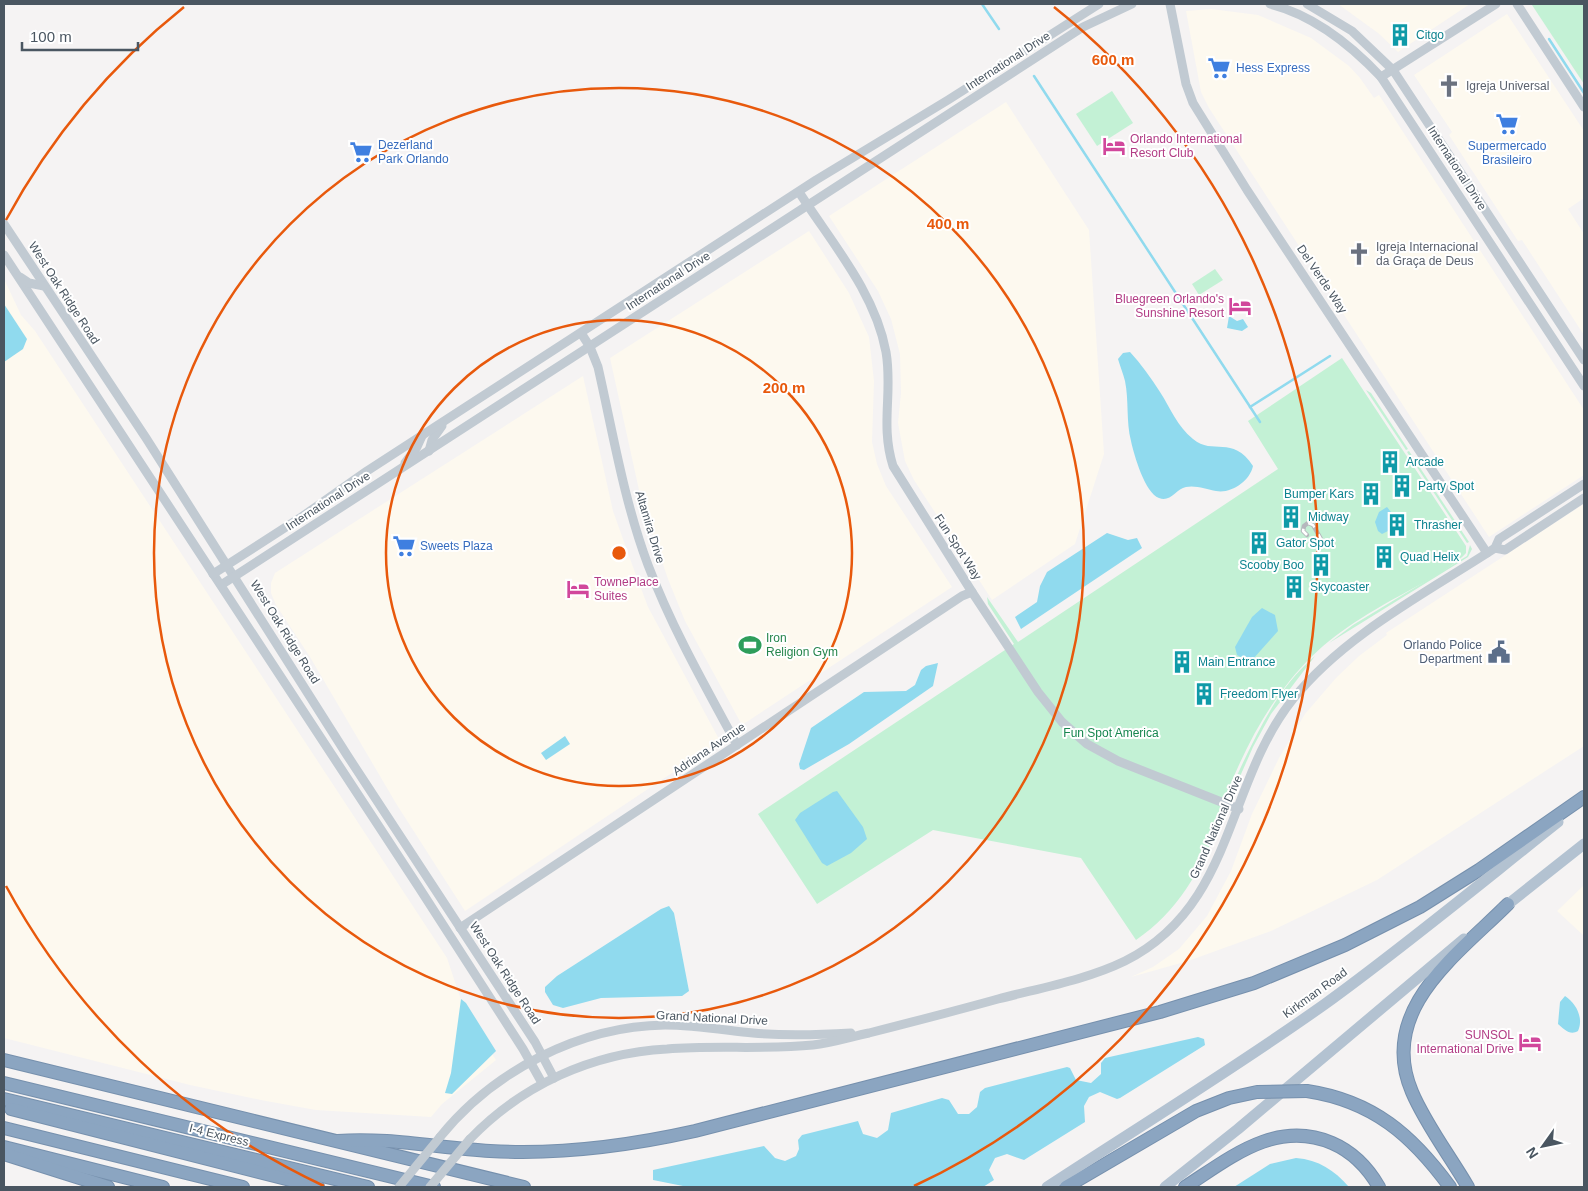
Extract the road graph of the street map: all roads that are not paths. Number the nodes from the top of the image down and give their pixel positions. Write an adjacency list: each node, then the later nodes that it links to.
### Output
1 (1099, 4): 13 (street, International Drive)
2 (1132, 4): 14 (street, International Drive)
3 (1170, 4): 32 (street, Del Verde Way)
4 (1270, 4): 9 (street, International Drive)
5 (1307, 4): 8 (street, International Drive)
6 (1496, 4): 8 (street)
7 (1517, 4): 10 (street)
8 (1394, 70): 9 (street); 12 (street, International Drive)
9 (1382, 77): 11 (street, International Drive)
10 (1584, 107)
11 (1443, 170): 12 (street); 19 (street, International Drive)
12 (1467, 182): 21 (street, International Drive)
13 (799, 192): 14 (street, Fun Spot Way); 20 (street, International Drive)
14 (808, 206): 22 (street, International Drive); 37 (street, Fun Spot Way)
15 (4, 224): 18 (street, West Oak Ridge Road)
16 (4, 256): 17 (street, West Oak Ridge Road)
17 (16, 274): 18 (street); 34 (street, West Oak Ridge Road)
18 (44, 286): 33 (street, West Oak Ridge Road)
19 (1540, 319): 21 (street); 24 (street, International Drive)
20 (581, 333): 22 (street, Altamira Drive); 25 (street, International Drive)
21 (1567, 334): 23 (street, International Drive)
22 (590, 347): 27 (street, International Drive); 38 (street, Altamira Drive)
23 (1584, 360)
24 (1584, 386)
25 (449, 418): 26 (street, International Drive); 27 (street)
26 (422, 435): 28 (street); 33 (street, International Drive)
27 (429, 451): 28 (street, International Drive)
28 (398, 470): 35 (street, International Drive)
29 (1584, 484): 31 (street, Grand National Drive)
30 (1584, 498): 31 (street, Grand National Drive)
31 (1495, 548): 32 (street, Grand National Drive)
32 (1487, 554): 40 (street, Grand National Drive)
33 (228, 565): 34 (street, International Drive); 35 (street, West Oak Ridge Road)
34 (213, 574): 36 (street, West Oak Ridge Road)
35 (235, 576): 36 (street, International Drive); 43 (street, West Oak Ridge Road)
36 (221, 585): 47 (street, West Oak Ridge Road)
37 (972, 592): 38 (street, Adriana Avenue); 40 (street, Fun Spot Way)
38 (736, 745): 43 (street, Adriana Avenue)
39 (1584, 799): 54 (highway); 66 (main road, Kirkman Road)
40 (1239, 809): 44 (street, Grand National Drive)
41 (1584, 844): 42 (main road)
42 (1508, 904): 68 (main road); 72 (highway)
43 (460, 928): 45 (street, West Oak Ridge Road)
44 (872, 1032): 45 (street, Grand National Drive); 48 (street, Grand National Drive)
45 (543, 1056): 47 (street, Grand National Drive); 48 (street, West Oak Ridge Road)
46 (4, 1060): 54 (highway)
47 (531, 1062): 50 (street, West Oak Ridge Road); 62 (street, Grand National Drive, bridge)
48 (554, 1078): 50 (street, Grand National Drive)
49 (4, 1083): 64 (highway, I-4 Express)
50 (542, 1084): 63 (street, Grand National Drive, bridge)
51 (4, 1099): 61 (highway)
52 (4, 1108): 60 (highway)
53 (4, 1128): 59 (highway)
54 (338, 1141): 65 (highway)
55 (4, 1147): 58 (highway)
56 (4, 1154): 57 (highway)
57 (108, 1187)
58 (163, 1187)
59 (243, 1187)
60 (318, 1187)
61 (368, 1187)
62 (399, 1187)
63 (430, 1187)
64 (434, 1187)
65 (524, 1187)
66 (1047, 1187)
67 (1066, 1187): 71 (highway, bridge)
68 (1165, 1187)
69 (1185, 1187): 70 (highway)
70 (1379, 1187)
71 (1450, 1187)
72 (1468, 1187)

